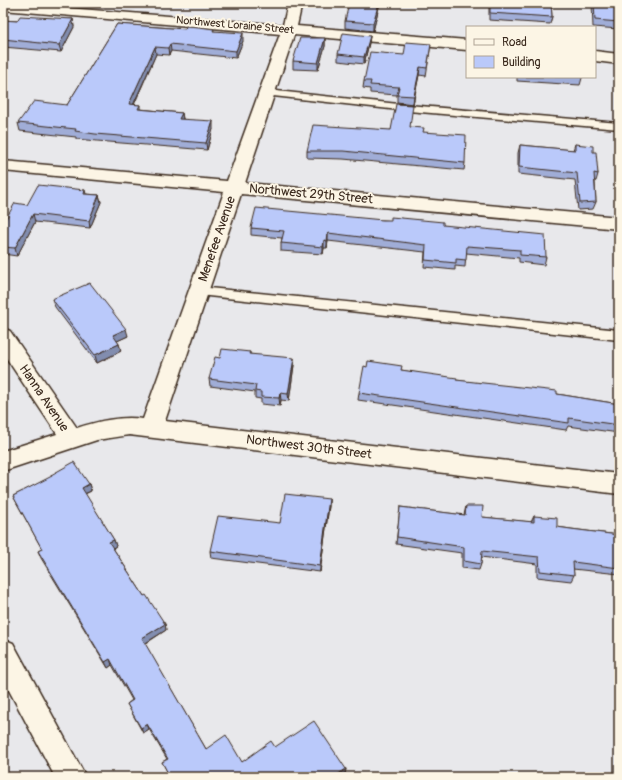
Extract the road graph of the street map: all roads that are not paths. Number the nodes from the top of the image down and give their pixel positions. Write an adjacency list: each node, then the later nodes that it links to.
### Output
1 (295, 3): 3 (street, Menefee Avenue)
2 (3, 6): 3 (street, Northwest Loraine Street)
3 (289, 29): 4 (street, Northwest Loraine Street); 7 (street, Menefee Avenue)
4 (466, 45)
5 (596, 56): 6 (street)
6 (619, 58)
7 (267, 94): 8 (lane); 10 (street, Menefee Avenue)
8 (619, 126)
9 (3, 166): 10 (street, Northwest 29th Street)
10 (234, 187): 11 (street, Northwest 29th Street); 12 (street, Menefee Avenue)
11 (619, 223)
12 (199, 291): 13 (lane); 15 (street, Menefee Avenue)
13 (619, 335)
14 (3, 336): 16 (street, Hanna Avenue)
15 (151, 428): 16 (street, Northwest 30th Street); 18 (street, Northwest 30th Street)
16 (72, 439): 17 (street, Northwest 30th Street)
17 (3, 461)
18 (619, 484)
19 (3, 652): 20 (street)
20 (71, 777)

